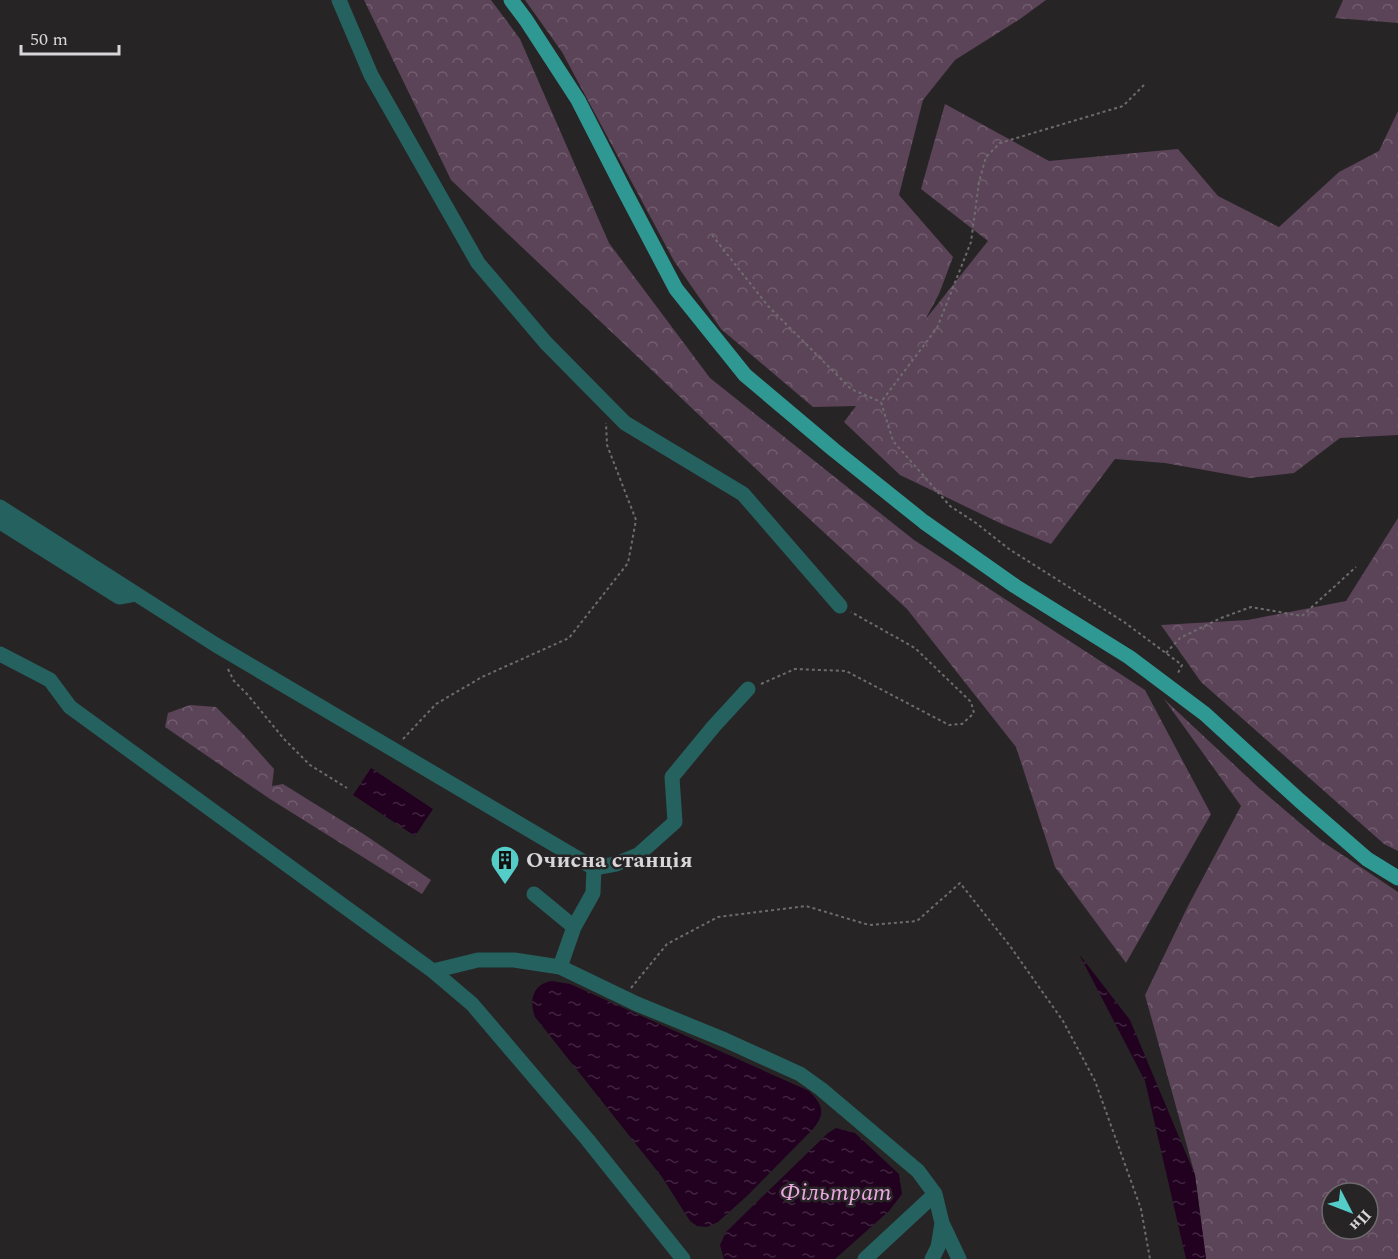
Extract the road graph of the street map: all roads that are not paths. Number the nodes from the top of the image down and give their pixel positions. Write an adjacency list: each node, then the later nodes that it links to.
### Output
1 (339, 0): 6 (lane)
2 (511, 0): 10 (main road)
3 (0, 507): 5 (lane)
4 (0, 522): 5 (lane)
5 (136, 594): 9 (lane)
6 (840, 606)
7 (0, 654): 14 (lane)
8 (748, 690): 9 (lane)
9 (594, 868): 12 (lane)
10 (1398, 878)
11 (534, 894): 12 (lane)
12 (573, 927): 13 (lane)
13 (560, 967): 14 (lane); 15 (lane)
14 (433, 971): 17 (lane)
15 (935, 1194): 16 (lane); 18 (lane)
16 (942, 1223): 19 (lane); 20 (lane)
17 (683, 1259)
18 (865, 1259)
19 (932, 1259)
20 (959, 1259)

